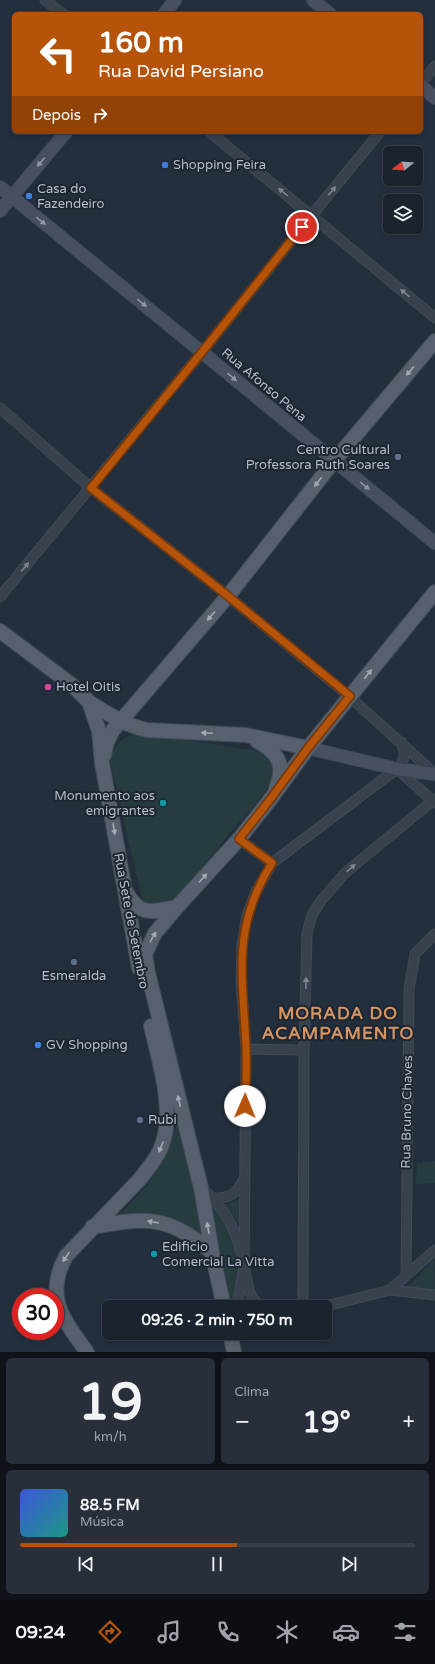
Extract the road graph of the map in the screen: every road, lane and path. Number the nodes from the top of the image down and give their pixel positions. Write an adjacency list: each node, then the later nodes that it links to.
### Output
1 (45, 0): 4 (street)
2 (175, 0): 5 (street)
3 (313, 0): 6 (street)
4 (60, 12)
5 (166, 12)
6 (328, 12)
7 (435, 66): 8 (street)
8 (423, 81)
9 (423, 88): 10 (street)
10 (435, 98)
11 (64, 134): 15 (street, one-way to 15)
12 (212, 134): 17 (street, one-way to 12)
13 (378, 134): 17 (street, one-way to 13)
14 (0, 187): 15 (street, Rua Afonso Pena)
15 (12, 197): 16 (street); 20 (street, Rua Afonso Pena, one-way to 20)
16 (0, 211)
17 (312, 215): 18 (street, one-way to 17); 20 (street)
18 (435, 318)
19 (435, 341): 22 (main road, one-way to 22)
20 (202, 352): 22 (street, Rua Afonso Pena, one-way to 22); 23 (street)
21 (0, 408): 23 (street)
22 (334, 461): 24 (street, Rua Afonso Pena, one-way to 24); 26 (main road, one-way to 26)
23 (91, 488): 26 (street); 27 (street, one-way to 23)
24 (435, 544)
25 (435, 592): 29 (main road, one-way to 25)
26 (228, 596): 29 (street); 31 (main road, one-way to 31)
27 (0, 597)
28 (0, 631): 30 (main road, Rua Sete de Setembro)
29 (350, 696): 33 (street); 34 (main road)
30 (89, 702): 31 (main road); 35 (main road, Rua Sete de Setembro)
31 (120, 721): 32 (main road, one-way to 31); 35 (main road)
32 (246, 735): 34 (main road); 38 (main road)
33 (401, 742): 36 (street); 37 (street)
34 (308, 748): 36 (street); 38 (main road)
35 (102, 763): 42 (main road, Rua Sete de Setembro, one-way to 42)
36 (397, 769): 37 (street); 39 (street); 41 (street)
37 (435, 774)
38 (269, 801): 40 (main road, Rua Sete de Setembro)
39 (434, 801): 46 (street, one-way to 39)
40 (239, 839): 41 (street); 43 (main road, Rua Sete de Setembro, one-way to 40)
41 (272, 863): 45 (street)
42 (125, 891): 43 (main road); 50 (main road, Rua Sete de Setembro, one-way to 50)
43 (177, 907): 48 (main road, Rua Sete de Setembro, one-way to 43)
44 (435, 934): 54 (street, Rua Bruno Chaves)
45 (246, 1048): 46 (street); 47 (street)
46 (304, 1050): 60 (street)
47 (245, 1178): 49 (street); 53 (street)
48 (201, 1188): 49 (street); 52 (main road, Rua Sete de Setembro, one-way to 48)
49 (213, 1198): 53 (street)
50 (92, 1227): 52 (main road, one-way to 50); 63 (main road, Rua Sete de Setembro, one-way to 63)
51 (435, 1250): 54 (street)
52 (212, 1252): 57 (main road, Rua Sete de Setembro)
53 (244, 1266): 58 (street); 59 (street)
54 (406, 1276): 55 (street)
55 (390, 1290): 56 (street); 61 (street)
56 (435, 1295)
57 (222, 1300)
58 (238, 1300)
59 (254, 1300)
60 (303, 1300)
61 (332, 1304)
62 (231, 1340): 64 (main road)
63 (87, 1352)
64 (234, 1352)

